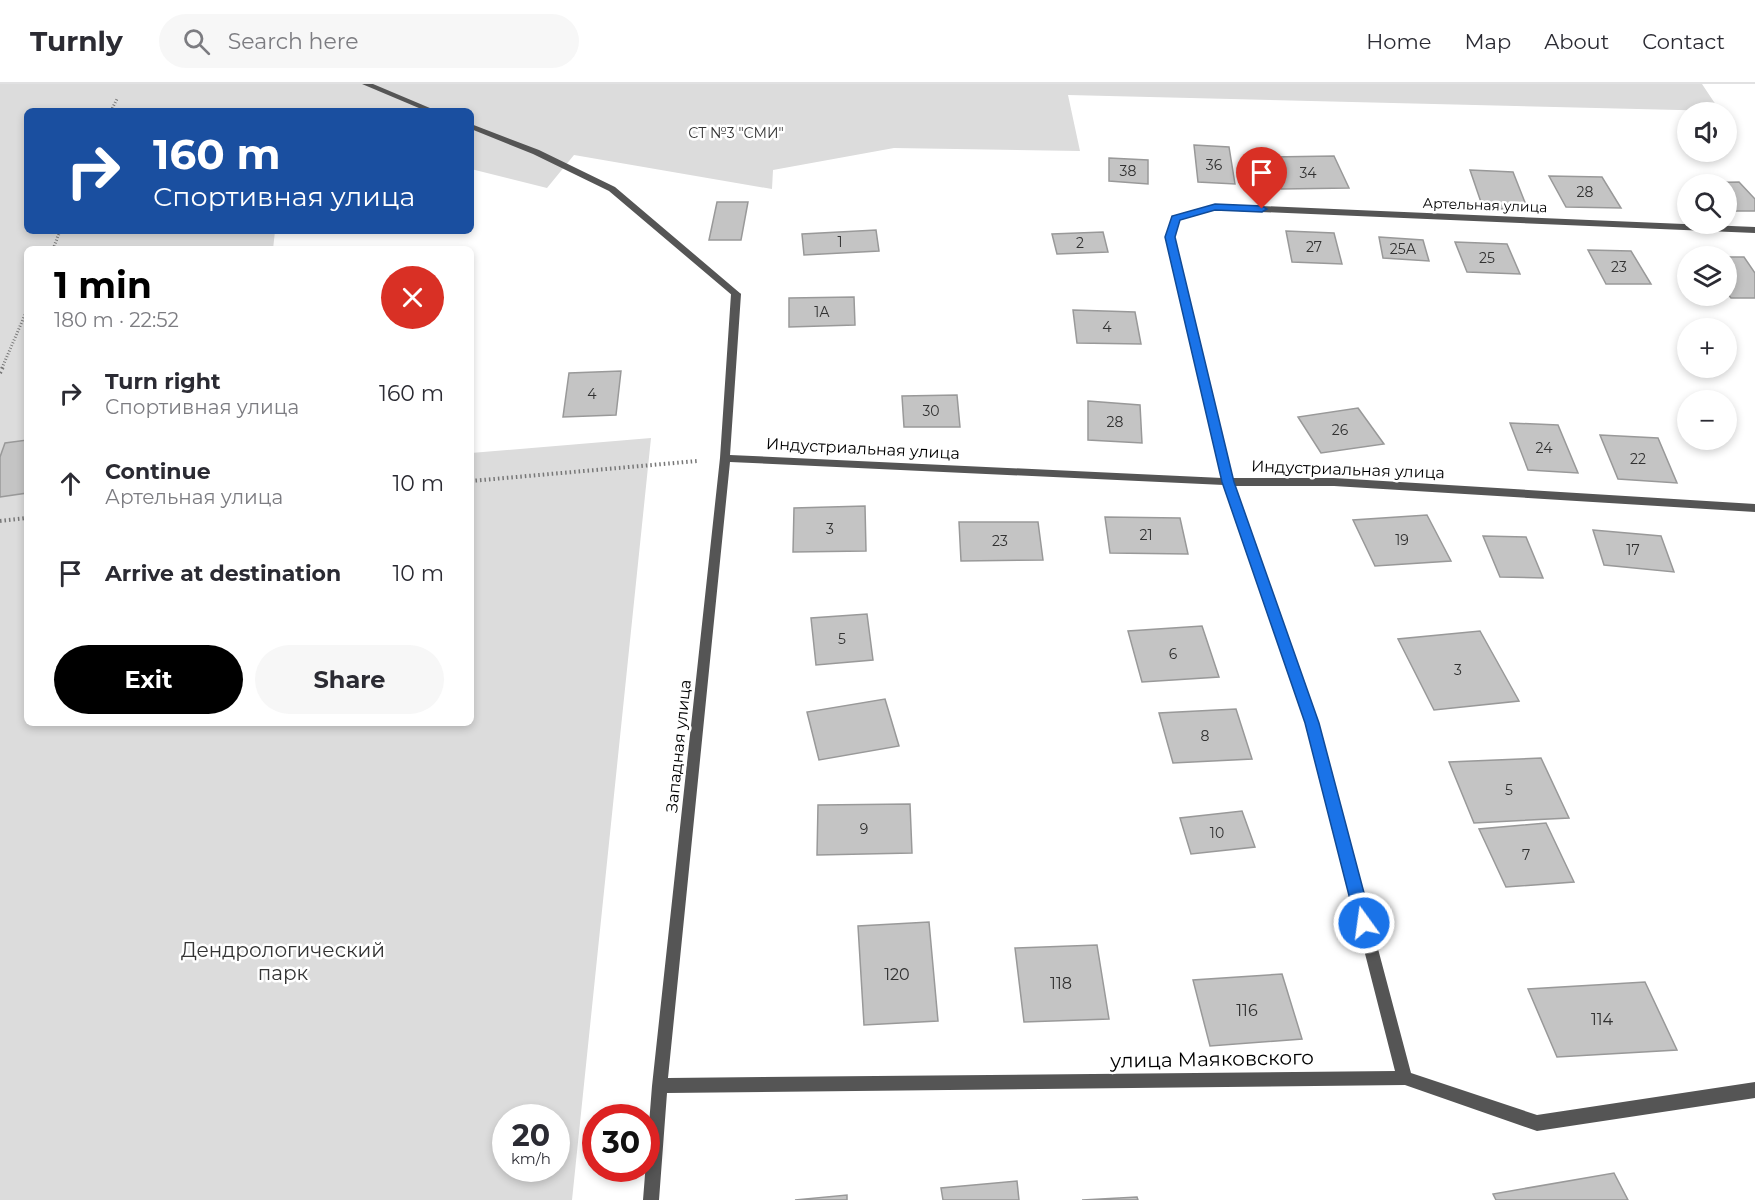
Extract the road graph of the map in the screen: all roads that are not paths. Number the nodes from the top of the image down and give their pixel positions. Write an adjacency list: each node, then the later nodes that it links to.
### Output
1 (366, 84): 2 (street)
2 (426, 108)
3 (474, 127): 5 (street, Западная улица)
4 (1755, 230): 6 (street, Артельная улица)
5 (725, 458): 6 (street, Индустриальная улица); 9 (street, Западная улица)
6 (1228, 482): 7 (street, Индустриальная улица); 8 (street)
7 (1755, 508)
8 (1405, 1078): 9 (street, улица Маяковского); 10 (street, улица Маяковского)
9 (660, 1086): 11 (street, Западная улица)
10 (1755, 1090)
11 (651, 1200)

